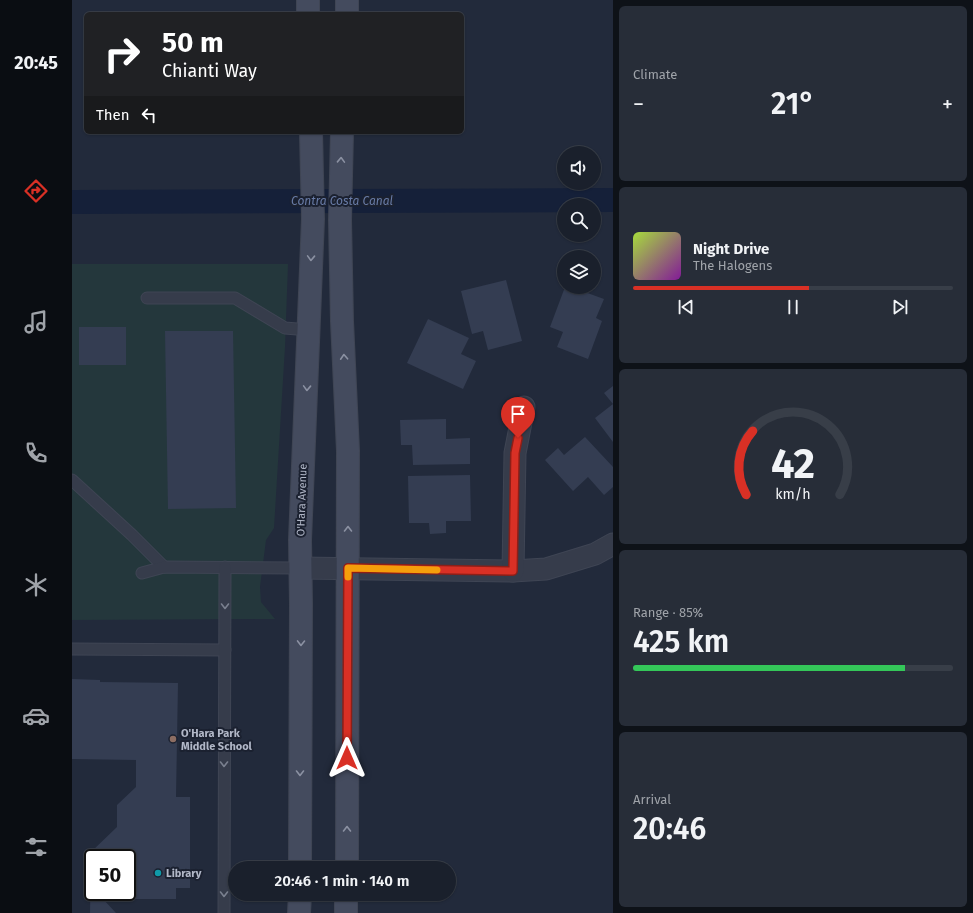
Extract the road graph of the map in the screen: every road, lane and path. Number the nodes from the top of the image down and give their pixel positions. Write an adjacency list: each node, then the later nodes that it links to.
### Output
1 (308, 0): 3 (main road)
2 (347, 0): 4 (main road)
3 (308, 12)
4 (347, 12)
5 (311, 134): 8 (main road, O'Hara Avenue, one-way to 8)
6 (342, 134): 15 (main road, one-way to 6)
7 (147, 298): 8 (lane)
8 (309, 330): 14 (main road, O'Hara Avenue, one-way to 14)
9 (524, 407): 16 (street)
10 (72, 480): 12 (lane)
11 (613, 544): 16 (street)
12 (164, 567): 13 (lane); 17 (lane)
13 (225, 567): 14 (lane); 19 (lane, one-way to 19)
14 (301, 568): 15 (street); 20 (main road, O'Hara Avenue, one-way to 20)
15 (348, 568): 16 (street); 21 (main road, one-way to 15)
16 (513, 571)
17 (142, 573)
18 (72, 649): 19 (lane)
19 (225, 650): 24 (lane, one-way to 24)
20 (300, 861)
21 (347, 861)
22 (300, 901): 25 (main road)
23 (346, 901): 26 (main road)
24 (224, 913)
25 (300, 913)
26 (346, 913)

